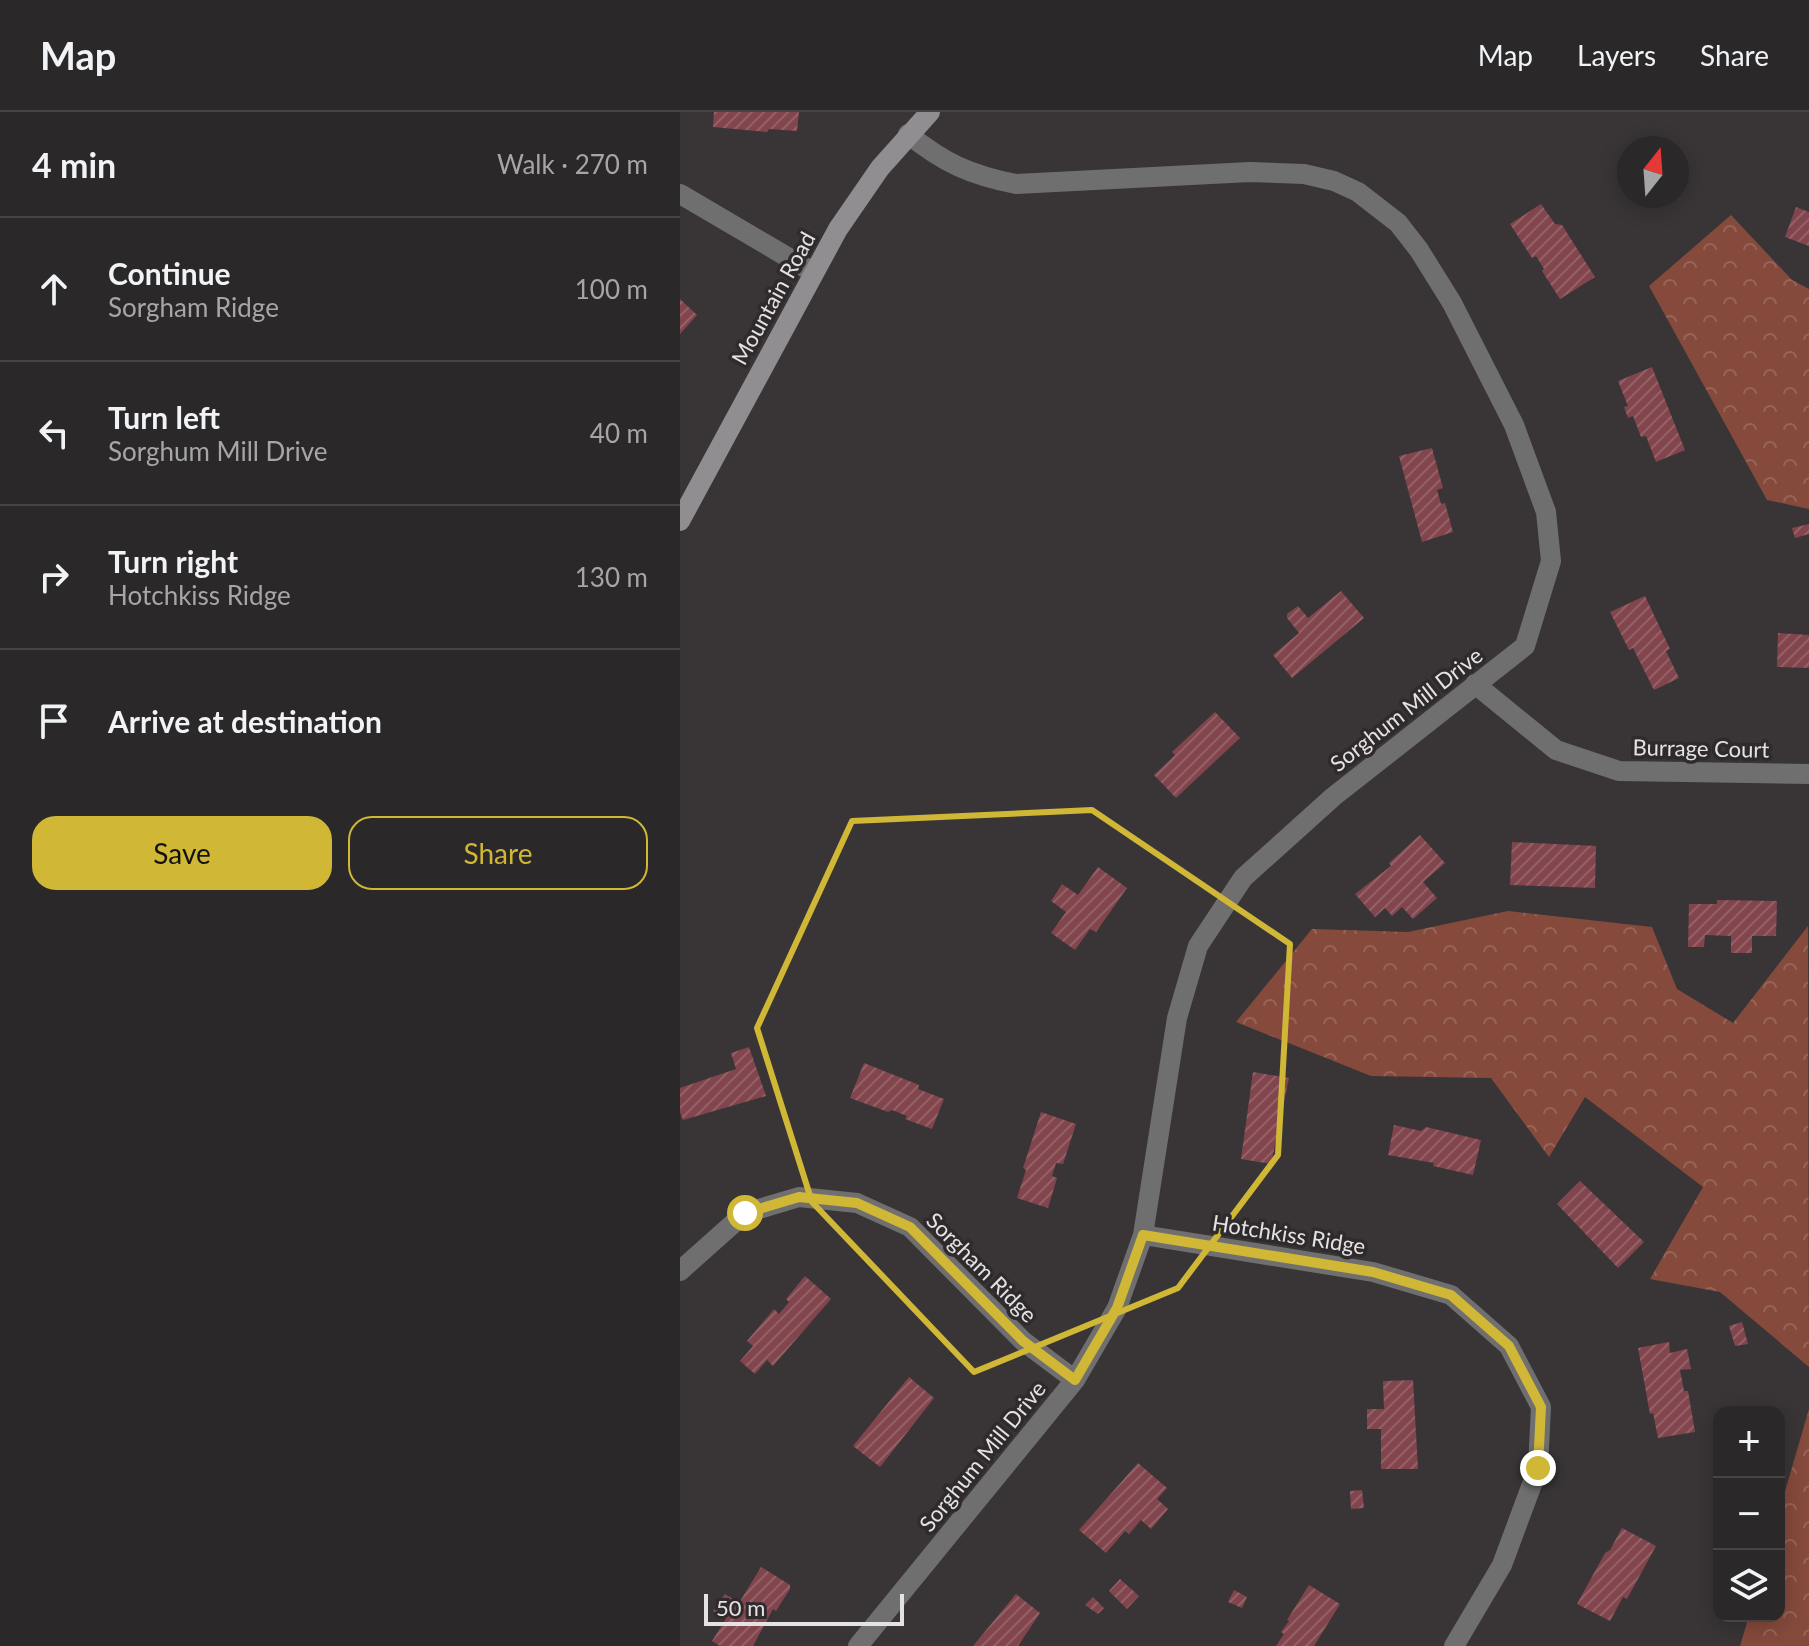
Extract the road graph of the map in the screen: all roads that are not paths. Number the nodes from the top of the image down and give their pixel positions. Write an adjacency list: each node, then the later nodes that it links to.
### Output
1 (930, 112): 2 (main road, Mountain Road)
2 (908, 134): 4 (main road, Mountain Road); 6 (street, Sorghum Mill Drive)
3 (680, 194): 4 (street)
4 (813, 272): 5 (main road, Mountain Road)
5 (680, 521)
6 (1475, 684): 7 (street, Burrage Court); 8 (street, Sorghum Mill Drive)
7 (1809, 774)
8 (1143, 1235): 10 (street, Sorghum Mill Drive); 12 (street, Hotchkiss Ridge)
9 (680, 1271): 10 (street, Sorgham Ridge)
10 (1075, 1380): 11 (street, Sorghum Mill Drive)
11 (858, 1646)
12 (1454, 1646)

